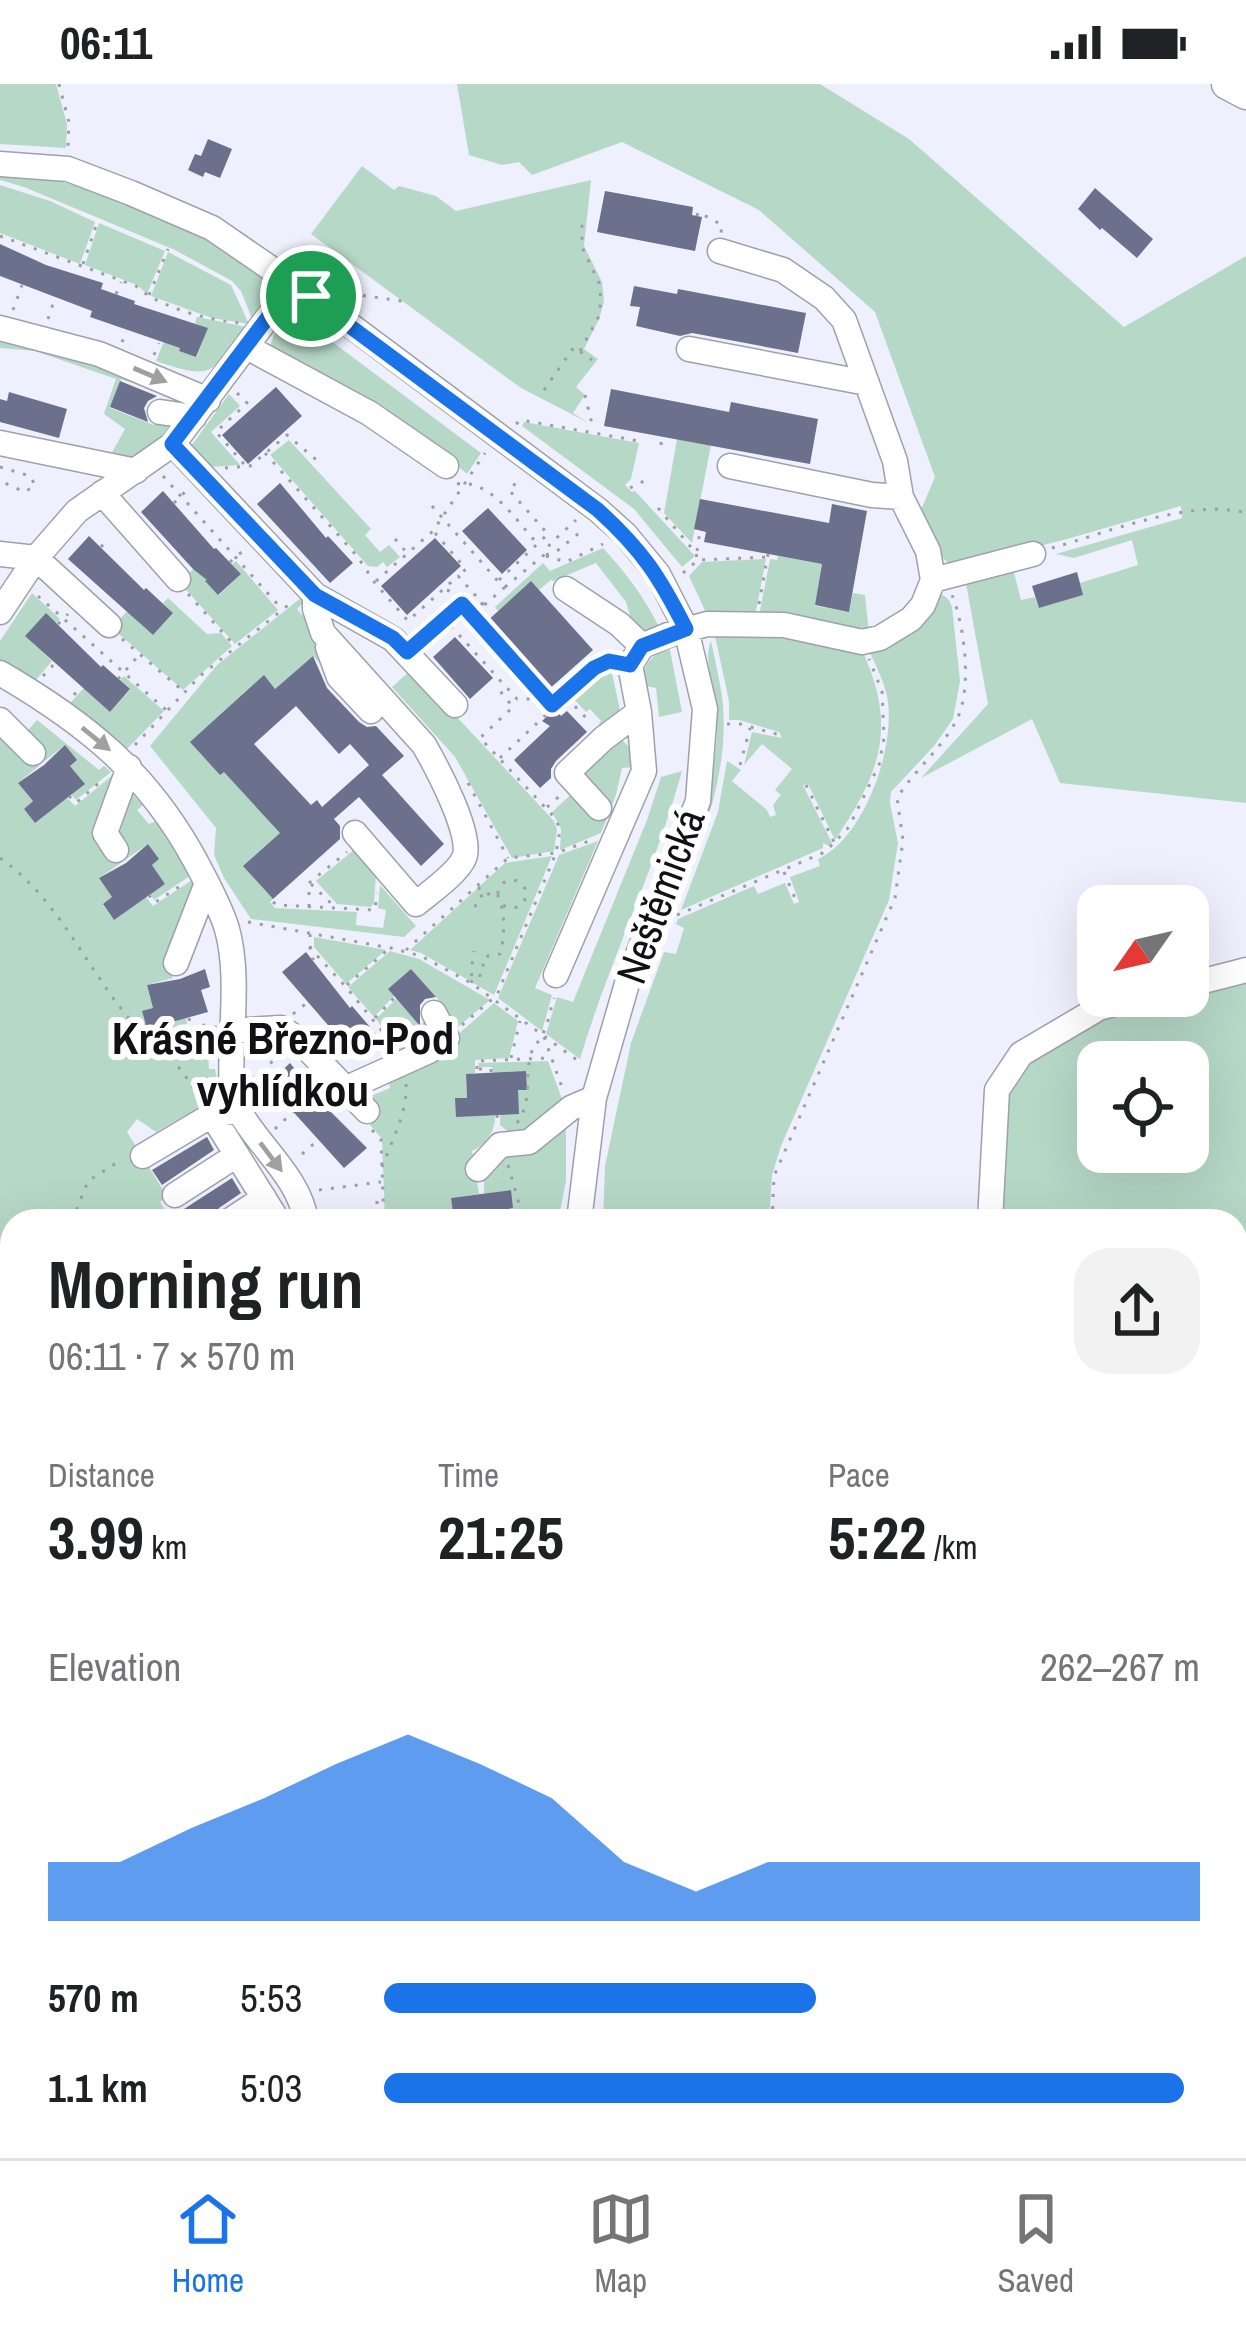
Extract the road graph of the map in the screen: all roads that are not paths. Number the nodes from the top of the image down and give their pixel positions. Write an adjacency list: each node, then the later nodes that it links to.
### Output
1 (1228, 84): 2 (main road)
2 (1246, 94)
3 (0, 164): 5 (street, Neštěmická)
4 (720, 251): 9 (street)
5 (293, 284): 7 (street); 28 (street, Neštěmická)
6 (6, 320): 10 (street, one-way to 10)
7 (249, 336): 10 (street); 16 (street)
8 (689, 349): 9 (street)
9 (867, 383): 18 (street)
10 (201, 409): 11 (street); 13 (street)
11 (160, 412)
12 (0, 443): 14 (street)
13 (172, 444): 14 (street); 25 (street)
14 (143, 465): 17 (street)
15 (730, 466): 18 (street)
16 (451, 475)
17 (102, 494): 21 (street); 22 (street)
18 (901, 497): 23 (street)
19 (0, 554): 21 (street)
20 (1033, 554): 23 (street)
21 (36, 558): 26 (street); 27 (street)
22 (178, 579)
23 (934, 580): 28 (street)
24 (566, 589): 29 (street)
25 (308, 594): 31 (street); 37 (street)
26 (0, 612)
27 (109, 625)
28 (686, 629): 29 (street); 48 (street, Neštěmická)
29 (636, 656): 32 (street)
30 (0, 673): 35 (street, one-way to 35)
31 (455, 705)
32 (639, 712): 36 (street); 43 (street)
33 (0, 720): 34 (street)
34 (33, 753)
35 (125, 762): 38 (street); 39 (street)
36 (599, 808)
37 (355, 833)
38 (116, 850)
39 (204, 877): 40 (street); 46 (street)
40 (176, 963)
41 (1246, 970): 42 (street)
42 (1209, 980)
43 (555, 985)
44 (434, 1013): 47 (street)
45 (1085, 1017): 60 (street)
46 (221, 1027): 47 (street); 50 (street)
47 (346, 1088): 49 (street)
48 (582, 1103): 53 (street); 59 (street, Neštěmická)
49 (367, 1112)
50 (225, 1113): 51 (street); 52 (street); 58 (street, one-way to 58)
51 (237, 1155): 54 (street); 55 (street)
52 (143, 1156)
53 (489, 1174)
54 (175, 1195)
55 (264, 1198): 56 (street); 57 (street)
56 (247, 1209)
57 (271, 1209)
58 (302, 1209)
59 (579, 1209)
60 (991, 1209)

